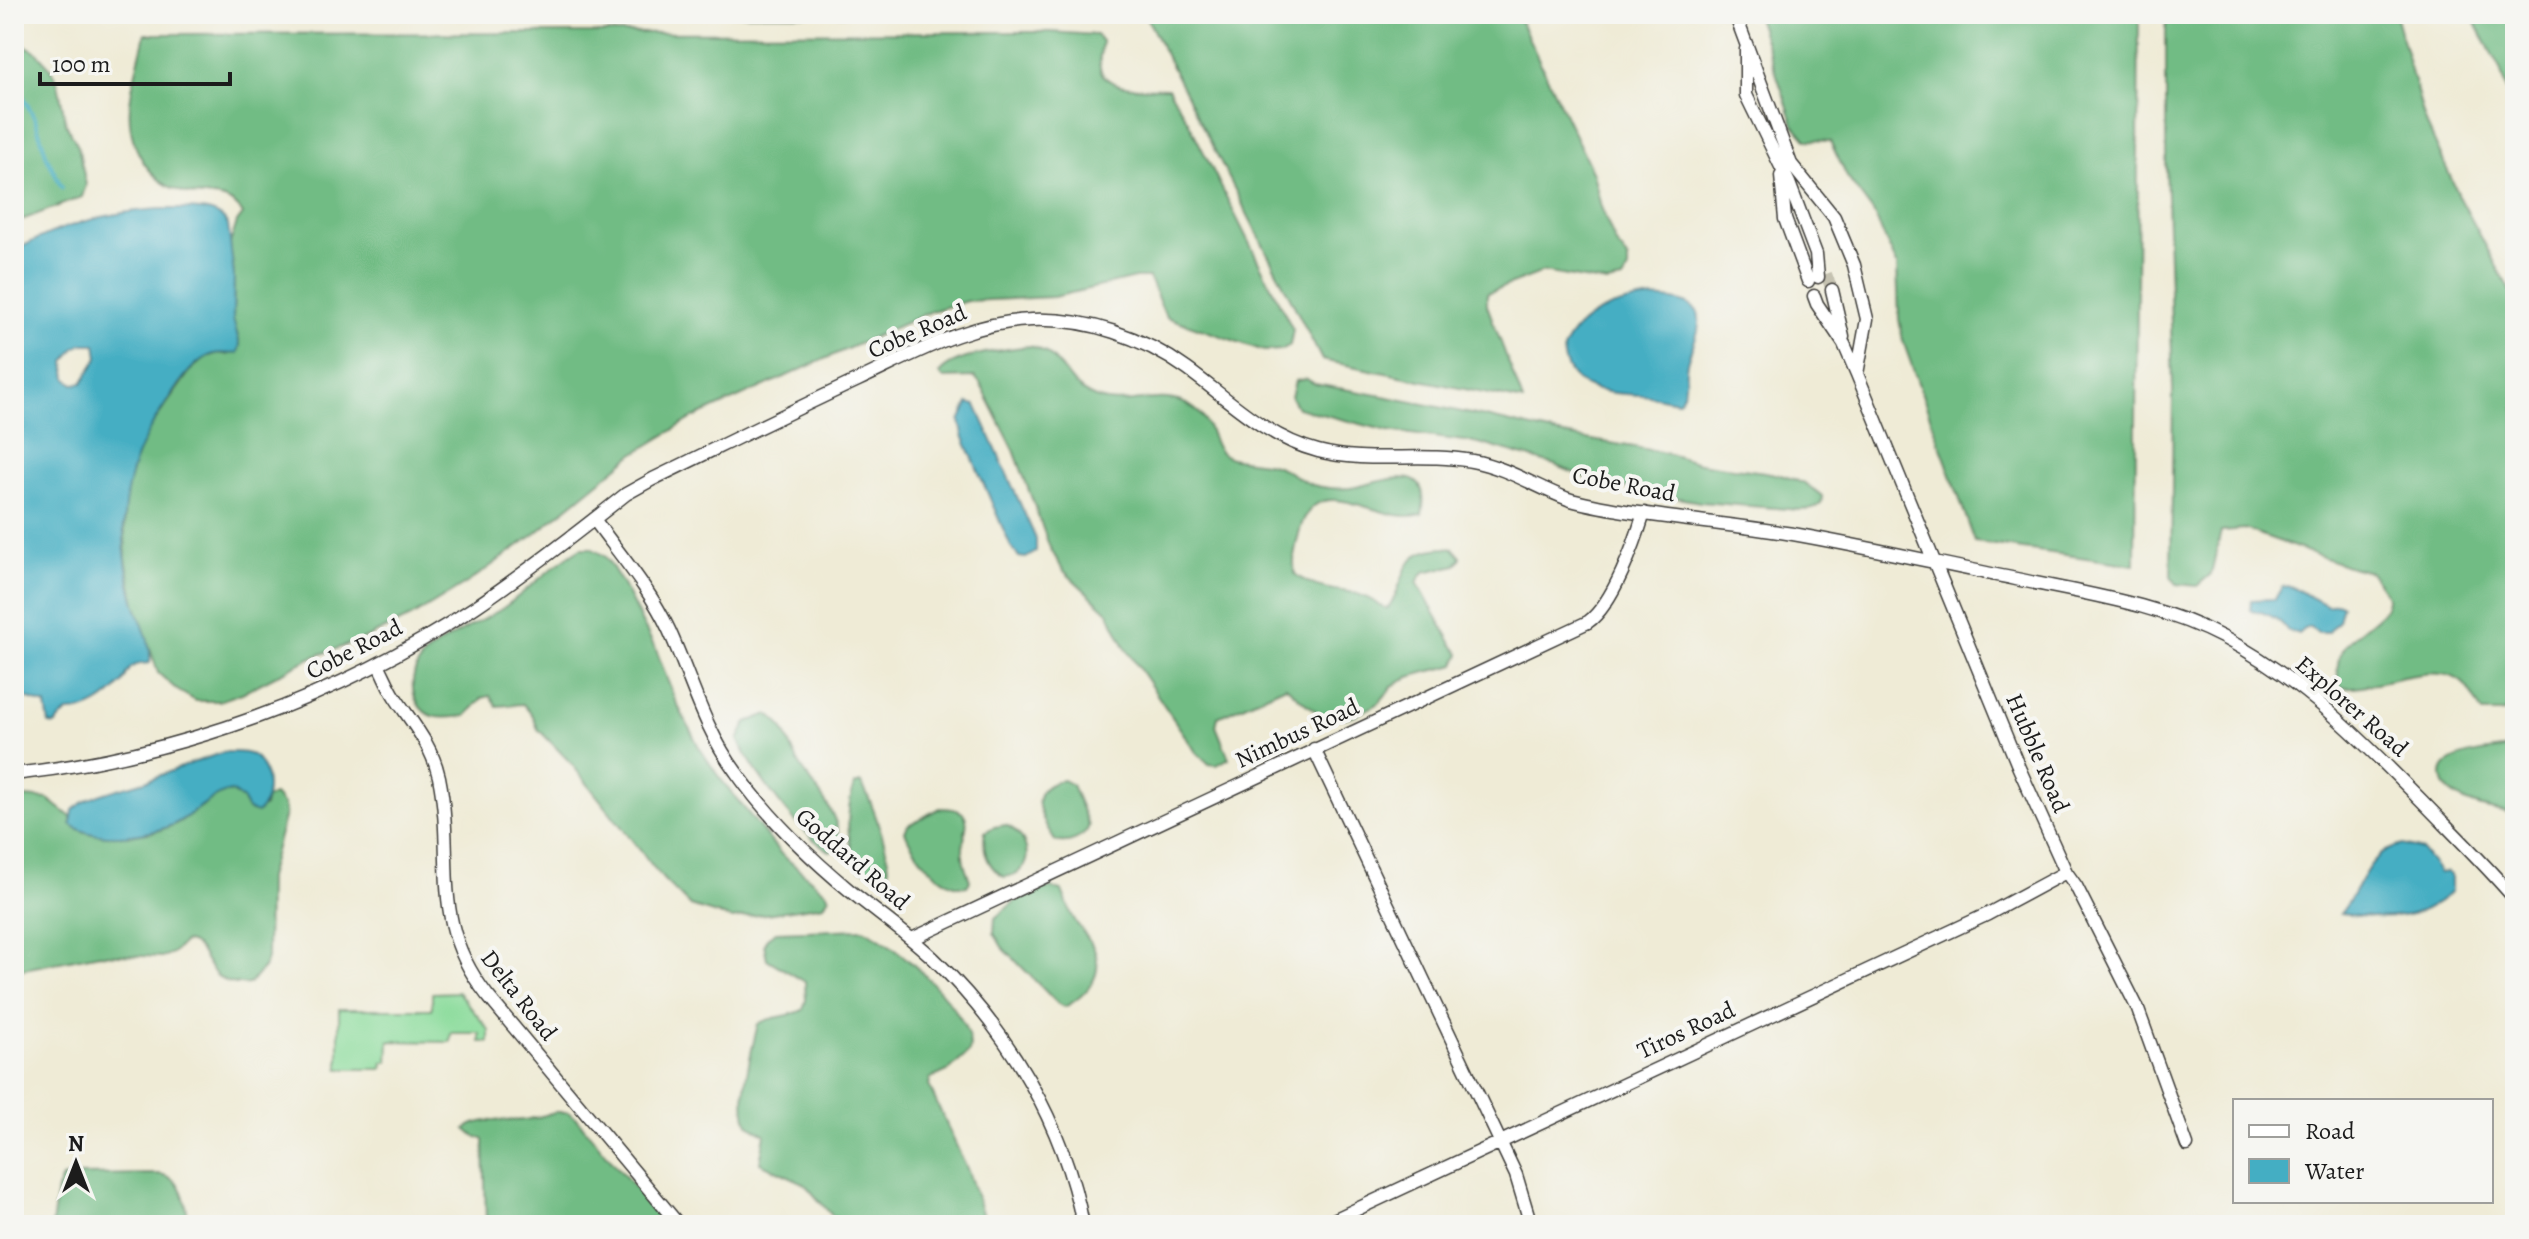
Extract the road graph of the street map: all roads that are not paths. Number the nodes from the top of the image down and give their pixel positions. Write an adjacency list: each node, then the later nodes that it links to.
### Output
1 (1735, 14): 2 (street)
2 (1747, 46): 3 (street); 5 (street)
3 (1779, 165): 3 (street)
4 (1844, 344): 4 (street, Hubble Road); 5 (street, Hubble Road)
5 (1857, 374): 8 (street, Hubble Road)
6 (1644, 513): 7 (street, Cobe Road); 8 (street, Cobe Road); 10 (street, Nimbus Road)
7 (594, 519): 9 (street, Cobe Road); 14 (street, Goddard Road)
8 (1934, 562): 12 (street, Hubble Road); 13 (street, Explorer Road)
9 (378, 664): 11 (street, Cobe Road); 17 (street, Delta Road)
10 (1314, 749): 14 (street, Nimbus Road); 15 (street)
11 (14, 774)
12 (2066, 872): 15 (street, Tiros Road); 16 (street, Hubble Road)
13 (2515, 899)
14 (912, 939): 18 (street, Goddard Road)
15 (1500, 1143): 19 (street, Tiros Road); 20 (street)
16 (2187, 1145)
17 (679, 1225)
18 (1083, 1225)
19 (1323, 1225)
20 (1531, 1225)

